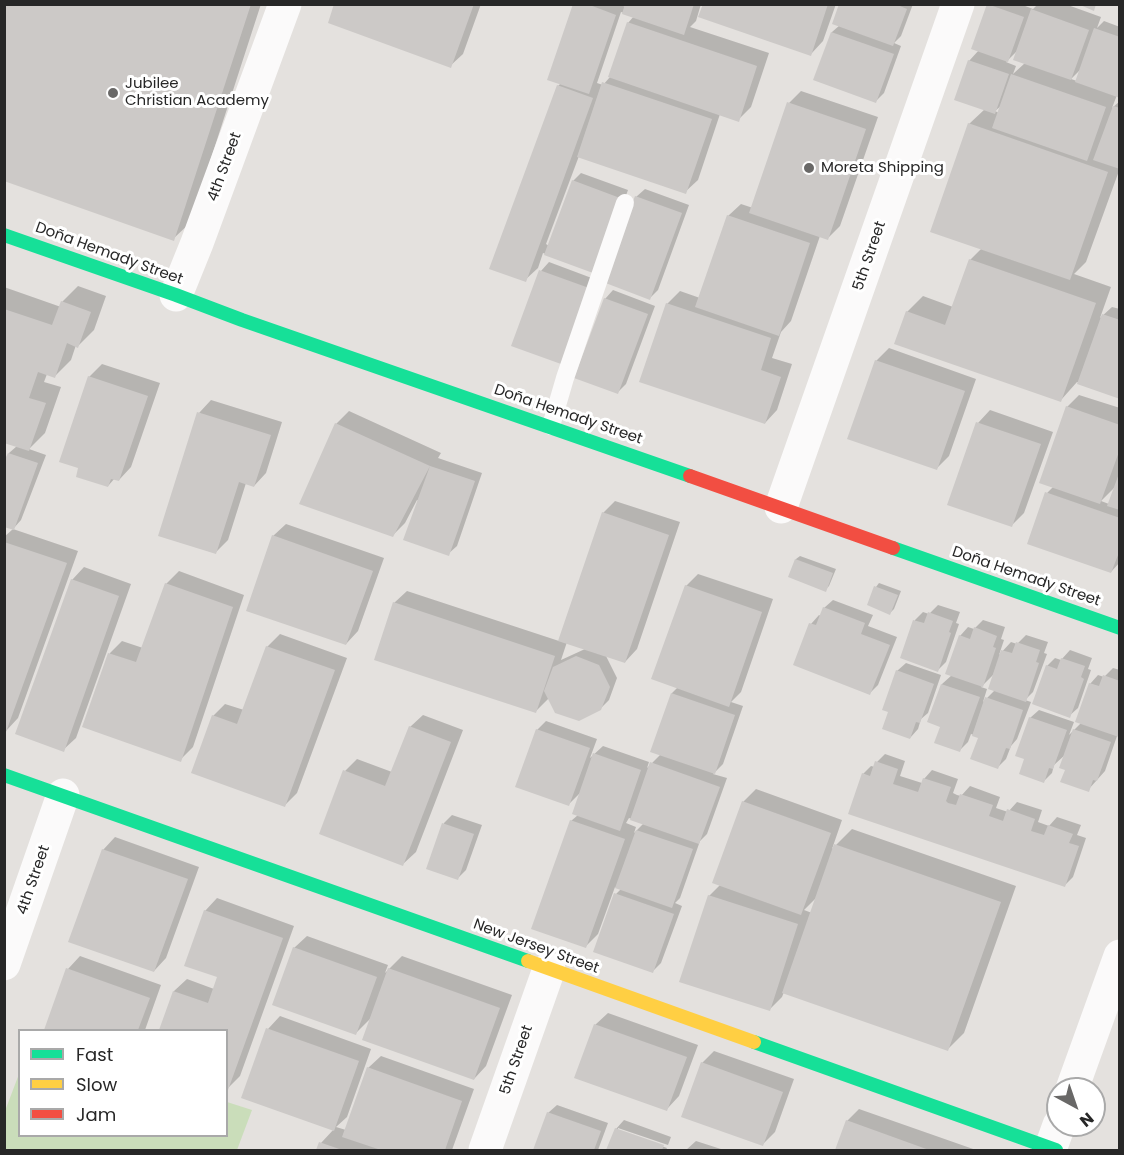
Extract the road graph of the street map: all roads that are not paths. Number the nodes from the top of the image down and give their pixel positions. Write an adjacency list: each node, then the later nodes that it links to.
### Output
1 (285, 4): 5 (street, 4th Street)
2 (958, 4): 7 (street, 5th Street)
3 (625, 203): 6 (lane)
4 (4, 234): 5 (main road, Doña Hemady Street)
5 (176, 295): 6 (main road, Doña Hemady Street)
6 (551, 426): 7 (main road, Doña Hemady Street)
7 (781, 507): 8 (main road, Doña Hemady Street)
8 (1119, 628)
9 (4, 775): 10 (main road, New Jersey Street)
10 (63, 795): 12 (street, 4th Street); 13 (main road, New Jersey Street)
11 (1119, 956): 14 (street)
12 (4, 964)
13 (549, 969): 15 (main road, New Jersey Street); 16 (street, 5th Street)
14 (1076, 1077)
15 (1054, 1144)
16 (485, 1150)

